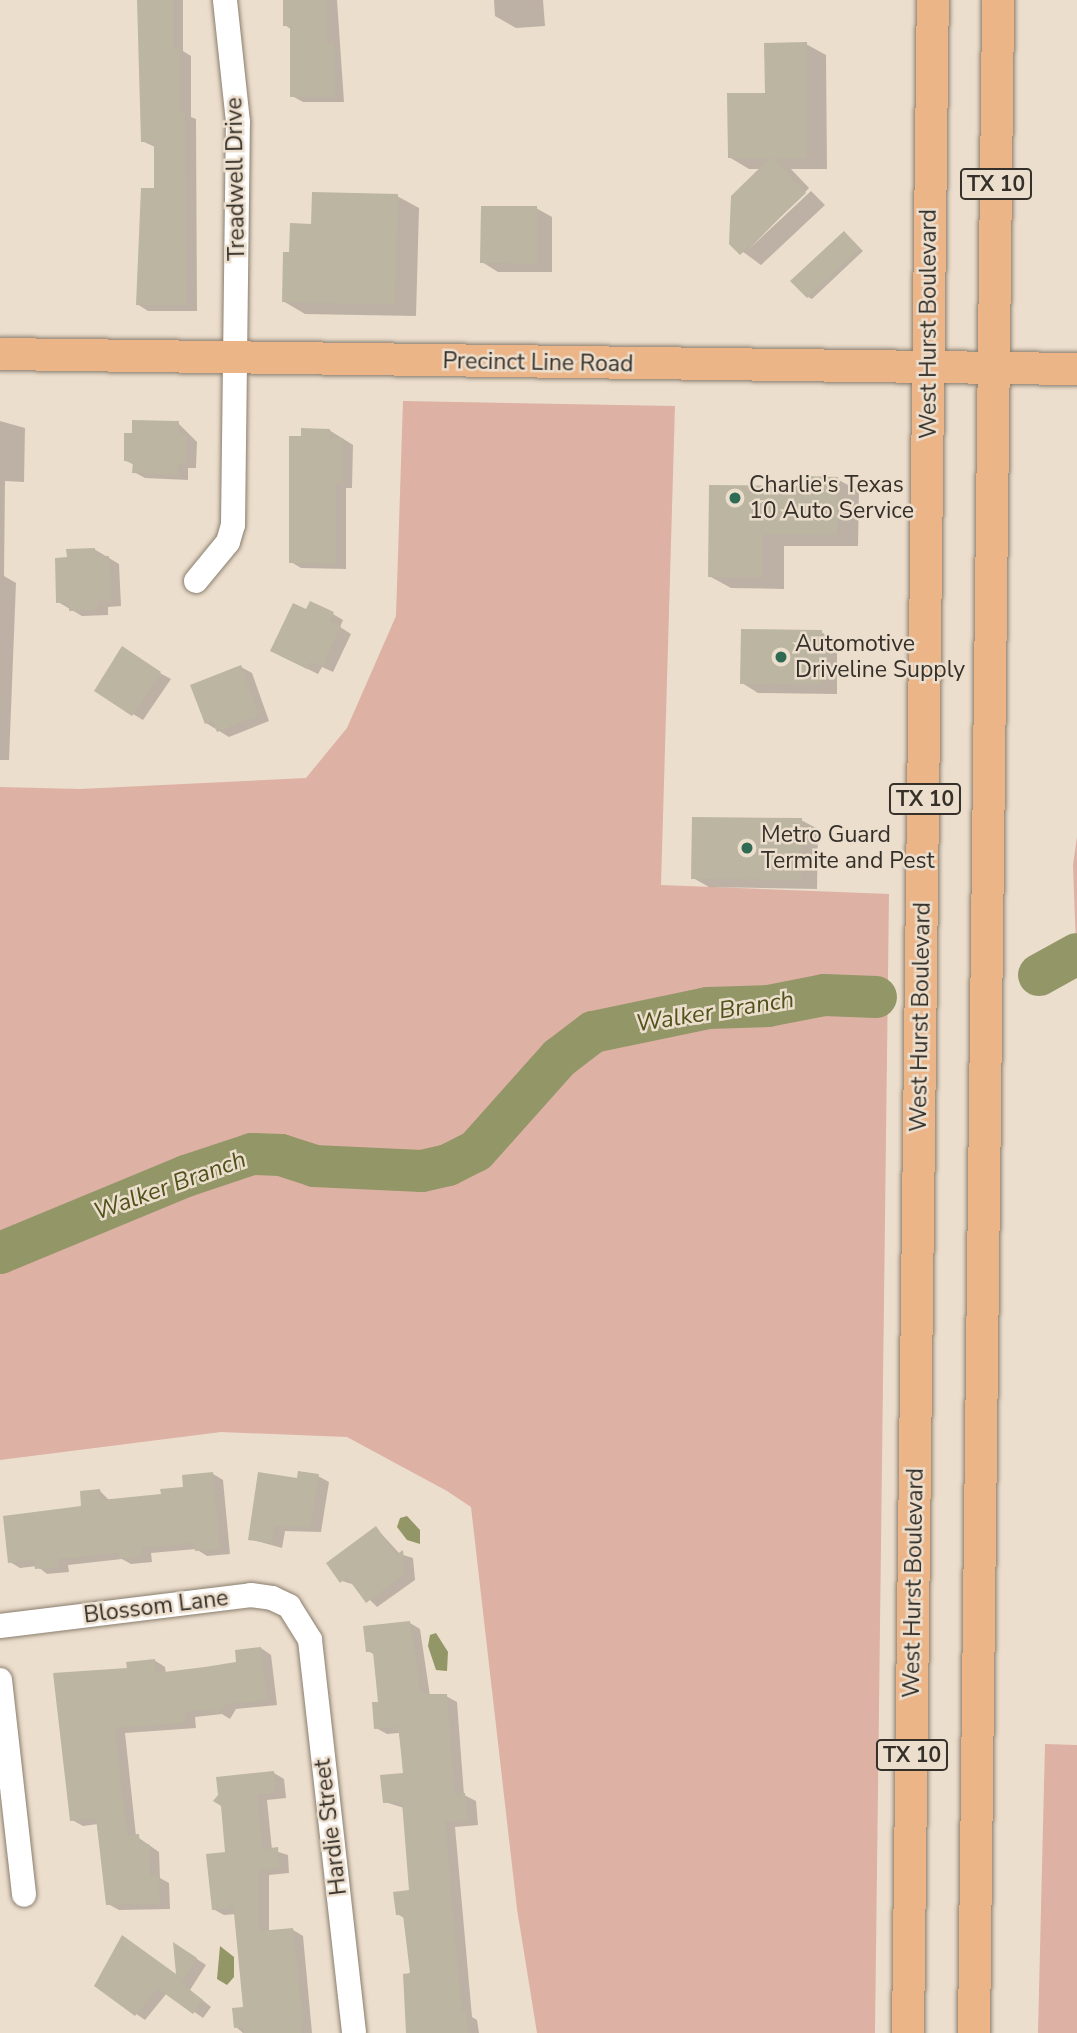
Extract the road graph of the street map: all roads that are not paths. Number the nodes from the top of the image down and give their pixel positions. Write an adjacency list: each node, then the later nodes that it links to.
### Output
1 (225, 0): 5 (street, Treadwell Drive)
2 (933, 0): 6 (main road, West Hurst Boulevard / TX 10)
3 (998, 0): 7 (main road, TX 10)
4 (0, 354): 5 (main road, Precinct Line Road)
5 (238, 358): 6 (main road, Precinct Line Road); 9 (street, Treadwell Drive)
6 (929, 368): 7 (main road, Precinct Line Road); 15 (main road, West Hurst Boulevard / TX 10)
7 (996, 368): 8 (main road, Precinct Line Road); 16 (main road, TX 10)
8 (1077, 369)
9 (196, 581)
10 (302, 1622): 11 (street, Blossom Lane); 14 (street, Hardie Street)
11 (0, 1626)
12 (0, 1680): 13 (street)
13 (24, 1895)
14 (354, 2033)
15 (908, 2033)
16 (974, 2033)

